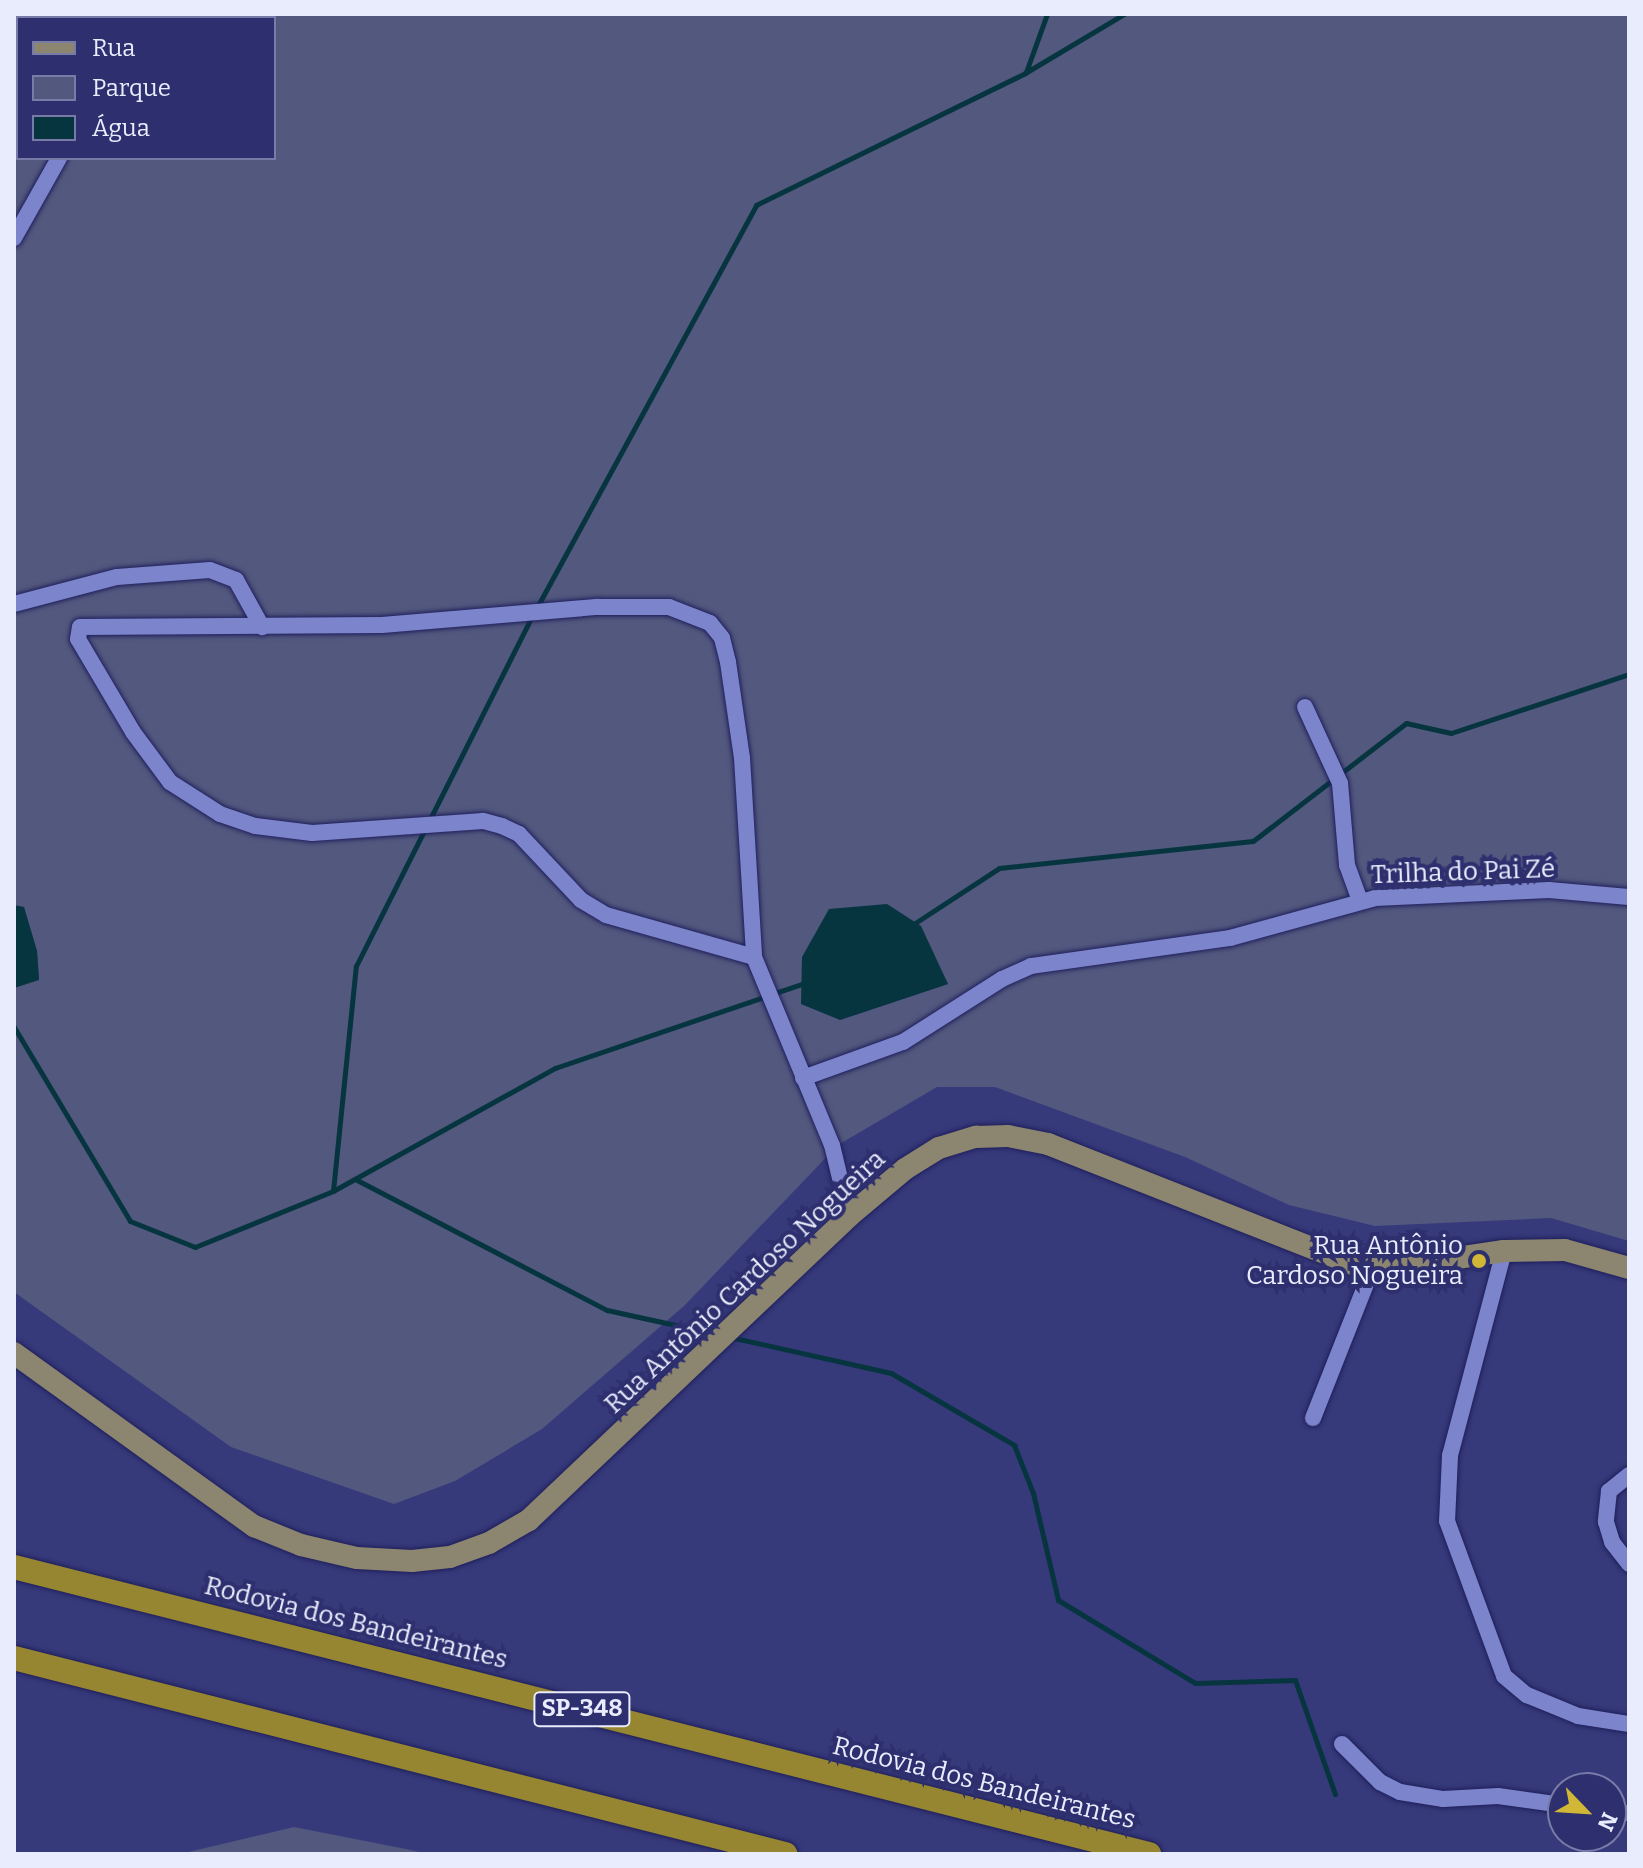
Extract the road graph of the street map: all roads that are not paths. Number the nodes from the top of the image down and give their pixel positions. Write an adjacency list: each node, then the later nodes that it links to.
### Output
1 (58, 160): 2 (street)
2 (14, 238)
3 (14, 604): 4 (street)
4 (262, 627): 8 (street); 8 (street)
5 (1305, 707): 7 (street, Trilha do Pai Zé)
6 (1629, 897): 7 (street, Trilha do Pai Zé)
7 (1360, 901): 9 (street)
8 (754, 957): 9 (street)
9 (803, 1078): 10 (street)
10 (849, 1216): 13 (main road, Rua Antônio Cardoso Nogueira); 14 (main road, Rua Antônio Cardoso Nogueira)
11 (1504, 1251): 12 (main road, Rua Antônio Cardoso Nogueira); 13 (main road, Rua Antônio Cardoso Nogueira); 20 (street)
12 (1629, 1268)
13 (1372, 1269): 15 (street)
14 (14, 1353)
15 (1313, 1418)
16 (1629, 1475): 17 (street)
17 (1629, 1564)
18 (14, 1567): 24 (highway, Rodovia dos Bandeirantes / SP-348)
19 (14, 1658): 23 (highway)
20 (1629, 1724)
21 (1342, 1744): 22 (street)
22 (1547, 1804)
23 (785, 1854)
24 (1149, 1854)

